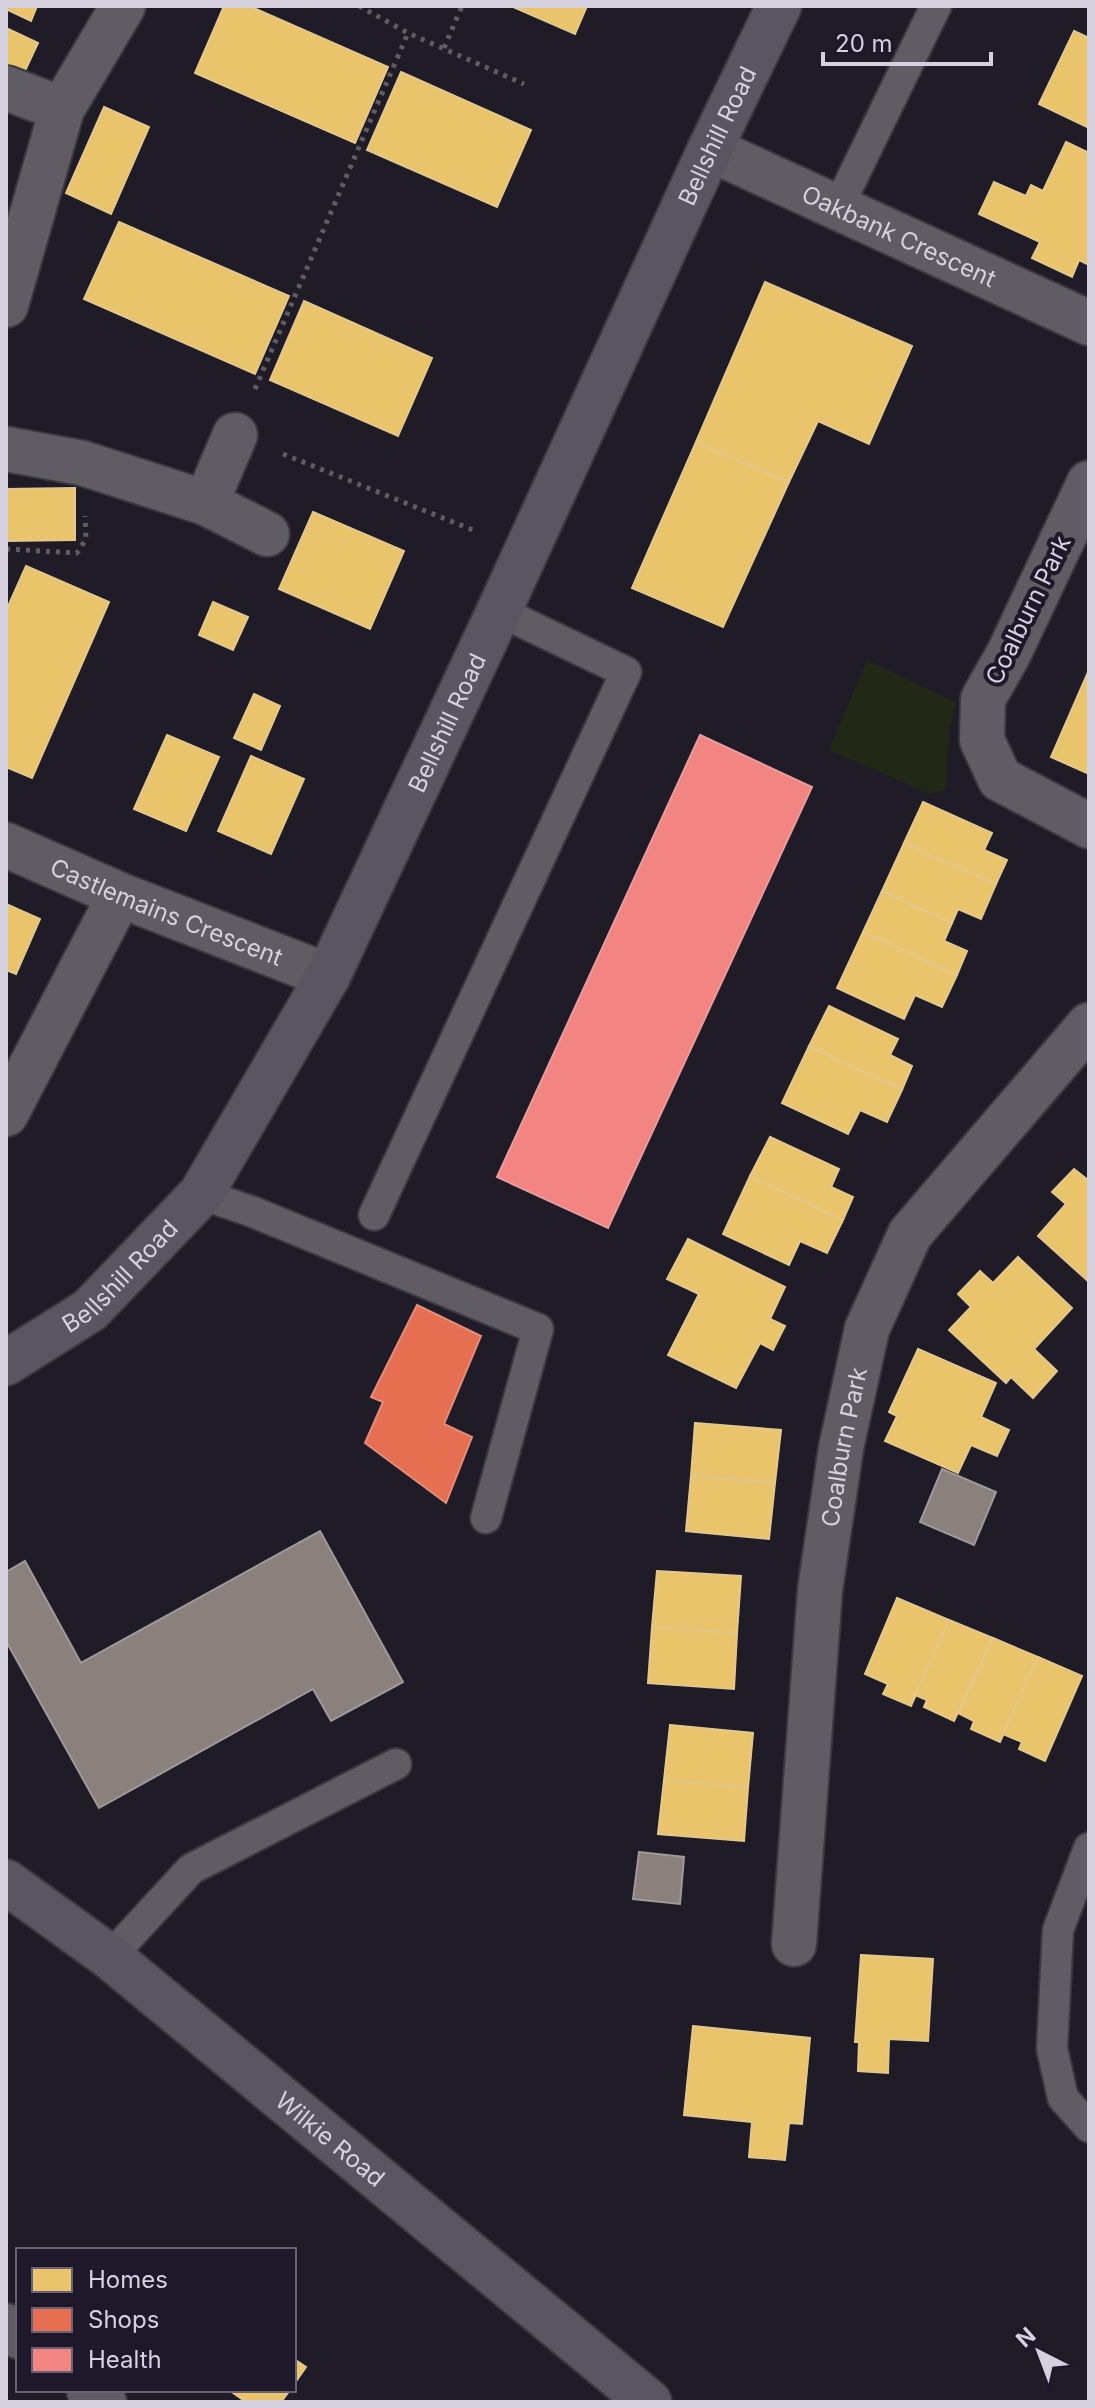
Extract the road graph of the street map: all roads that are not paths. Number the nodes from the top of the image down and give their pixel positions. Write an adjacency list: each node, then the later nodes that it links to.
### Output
1 (123, 6): 5 (street)
2 (779, 6): 6 (main road, Bellshill Road)
3 (936, 6): 7 (lane)
4 (6, 88): 5 (street)
5 (62, 109): 8 (street)
6 (710, 149): 7 (street, Oakbank Crescent); 15 (main road, Bellshill Road)
7 (838, 207): 9 (street, Oakbank Crescent)
8 (6, 305)
9 (1089, 323)
10 (235, 435): 13 (street)
11 (6, 449): 13 (street)
12 (1089, 483): 16 (street, Coalburn Park)
13 (206, 503): 14 (street)
14 (267, 534)
15 (499, 611): 19 (main road, Bellshill Road); 23 (lane)
16 (1089, 826)
17 (6, 845): 18 (street, Castlemains Crescent)
18 (120, 895): 19 (street, Castlemains Crescent); 21 (street)
19 (328, 976): 22 (main road, Bellshill Road)
20 (1089, 1025): 29 (street, Coalburn Park)
21 (6, 1114)
22 (201, 1194): 24 (main road, Bellshill Road); 25 (lane)
23 (374, 1215)
24 (6, 1363)
25 (486, 1518)
26 (396, 1764): 30 (lane)
27 (1089, 1848): 31 (lane)
28 (6, 1882): 30 (main road, Wilkie Road)
29 (794, 1944)
30 (110, 1957): 32 (main road, Wilkie Road)
31 (1089, 2127)
32 (649, 2402)

